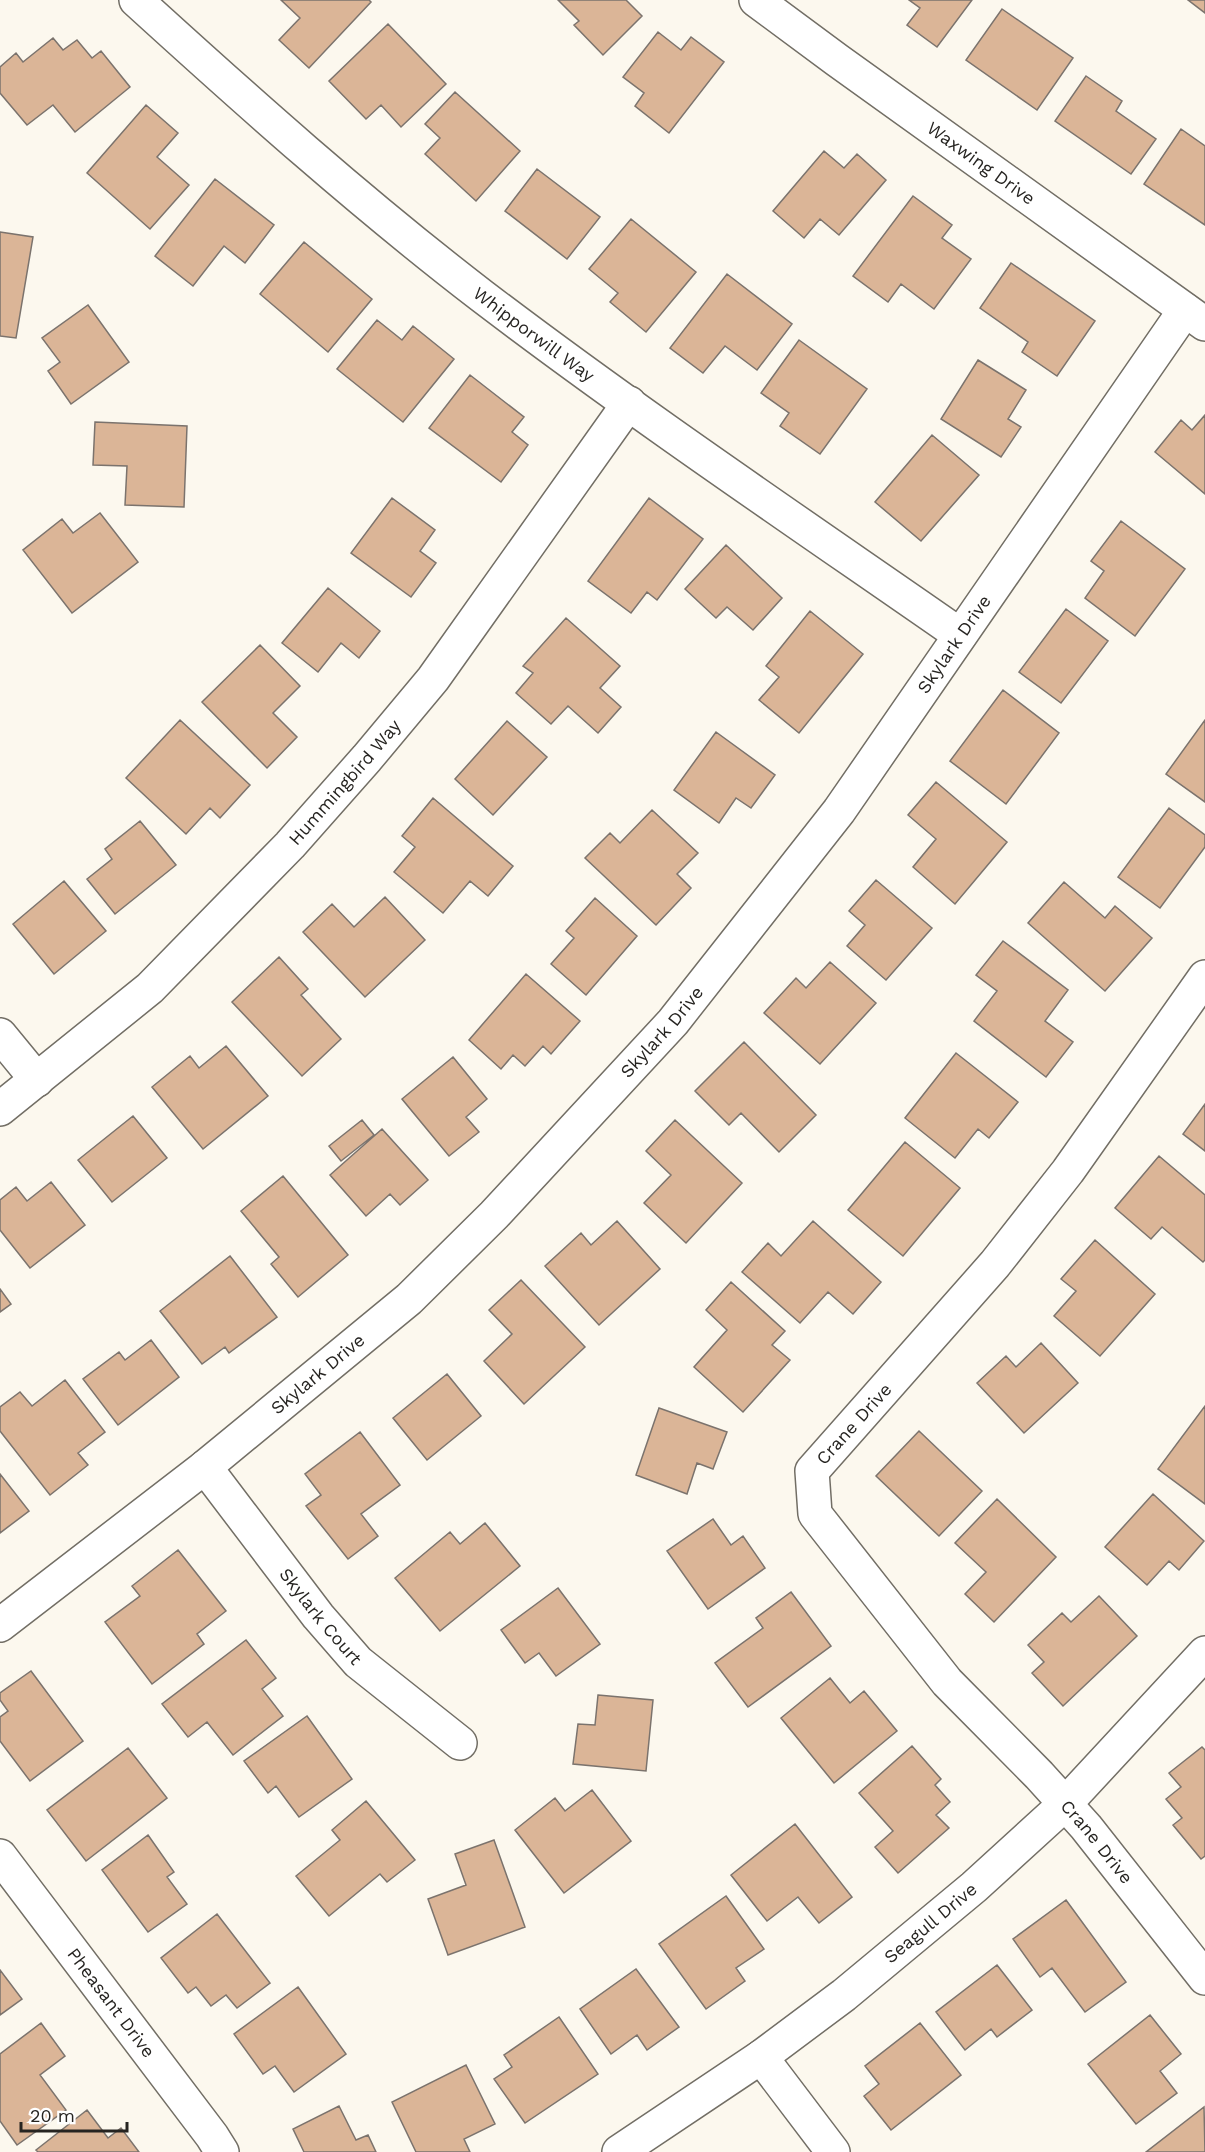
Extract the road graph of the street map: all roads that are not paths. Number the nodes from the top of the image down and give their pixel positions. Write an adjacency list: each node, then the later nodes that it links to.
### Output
1 (135, 0): 4 (street, Whipporwill Way)
2 (756, 0): 3 (street, Waxwing Drive)
3 (1195, 317): 5 (street, Skylark Drive)
4 (628, 404): 5 (street, Whipporwill Way); 8 (street, Hummingbird Way)
5 (960, 634): 10 (street, Skylark Drive)
6 (1205, 977): 14 (street, Crane Drive)
7 (0, 1035): 8 (street)
8 (37, 1080): 9 (street, Hummingbird Way)
9 (0, 1109)
10 (205, 1467): 11 (street, Skylark Drive); 13 (street, Skylark Court)
11 (0, 1625)
12 (1205, 1653): 14 (street, Seagull Drive)
13 (460, 1743)
14 (1065, 1804): 16 (street, Crane Drive); 17 (street, Seagull Drive)
15 (0, 1857): 18 (street, Pheasant Drive)
16 (1205, 1978)
17 (761, 2057): 19 (street, Seagull Drive); 20 (street)
18 (222, 2152)
19 (619, 2152)
20 (833, 2152)

